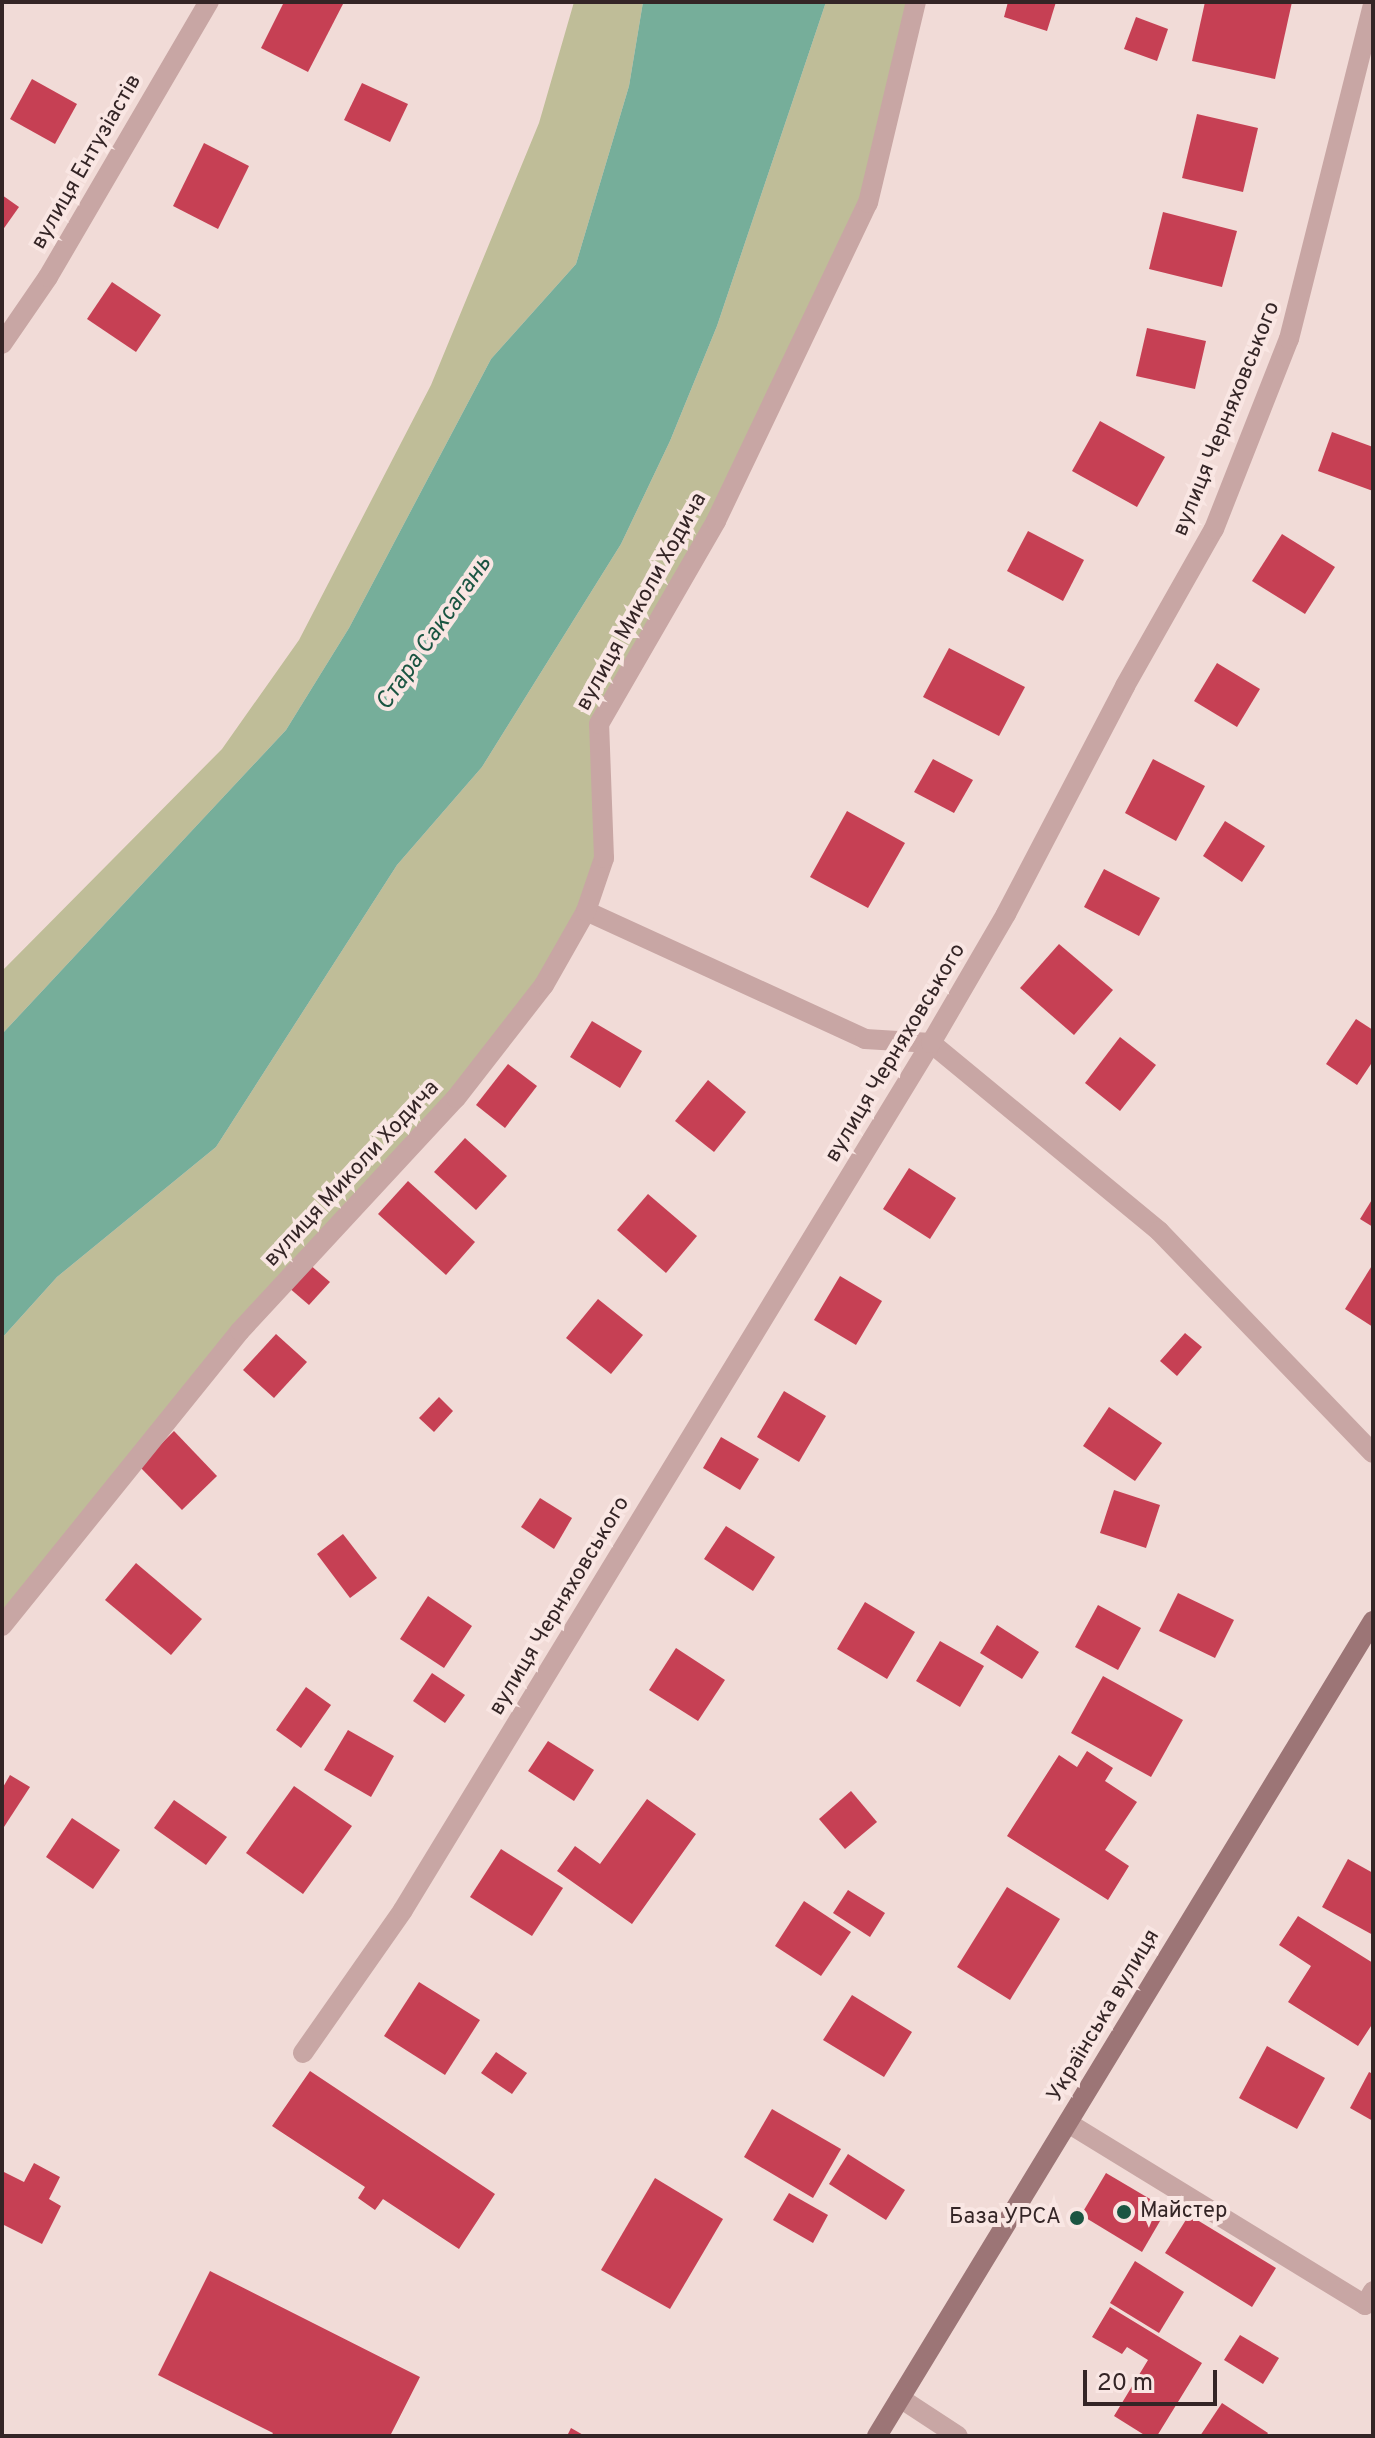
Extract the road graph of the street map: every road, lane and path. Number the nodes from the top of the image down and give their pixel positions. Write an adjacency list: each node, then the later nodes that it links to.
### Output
1 (209, 2): 4 (street, вулиця Ентузіастів)
2 (916, 2): 5 (street, вулиця Миколи Ходича)
3 (1373, 4): 6 (street, вулиця Черняховського)
4 (2, 344)
5 (586, 911): 6 (street); 9 (street, вулиця Миколи Ходича)
6 (931, 1043): 7 (street); 10 (street, вулиця Черняховського)
7 (1373, 1453)
8 (1373, 1621): 11 (street, Українська вулиця)
9 (2, 1626)
10 (303, 2053)
11 (1068, 2123): 12 (street); 13 (street, Українська вулиця)
12 (1373, 2291)
13 (900, 2398): 14 (street, Українська вулиця); 15 (street)
14 (877, 2436)
15 (958, 2436)

